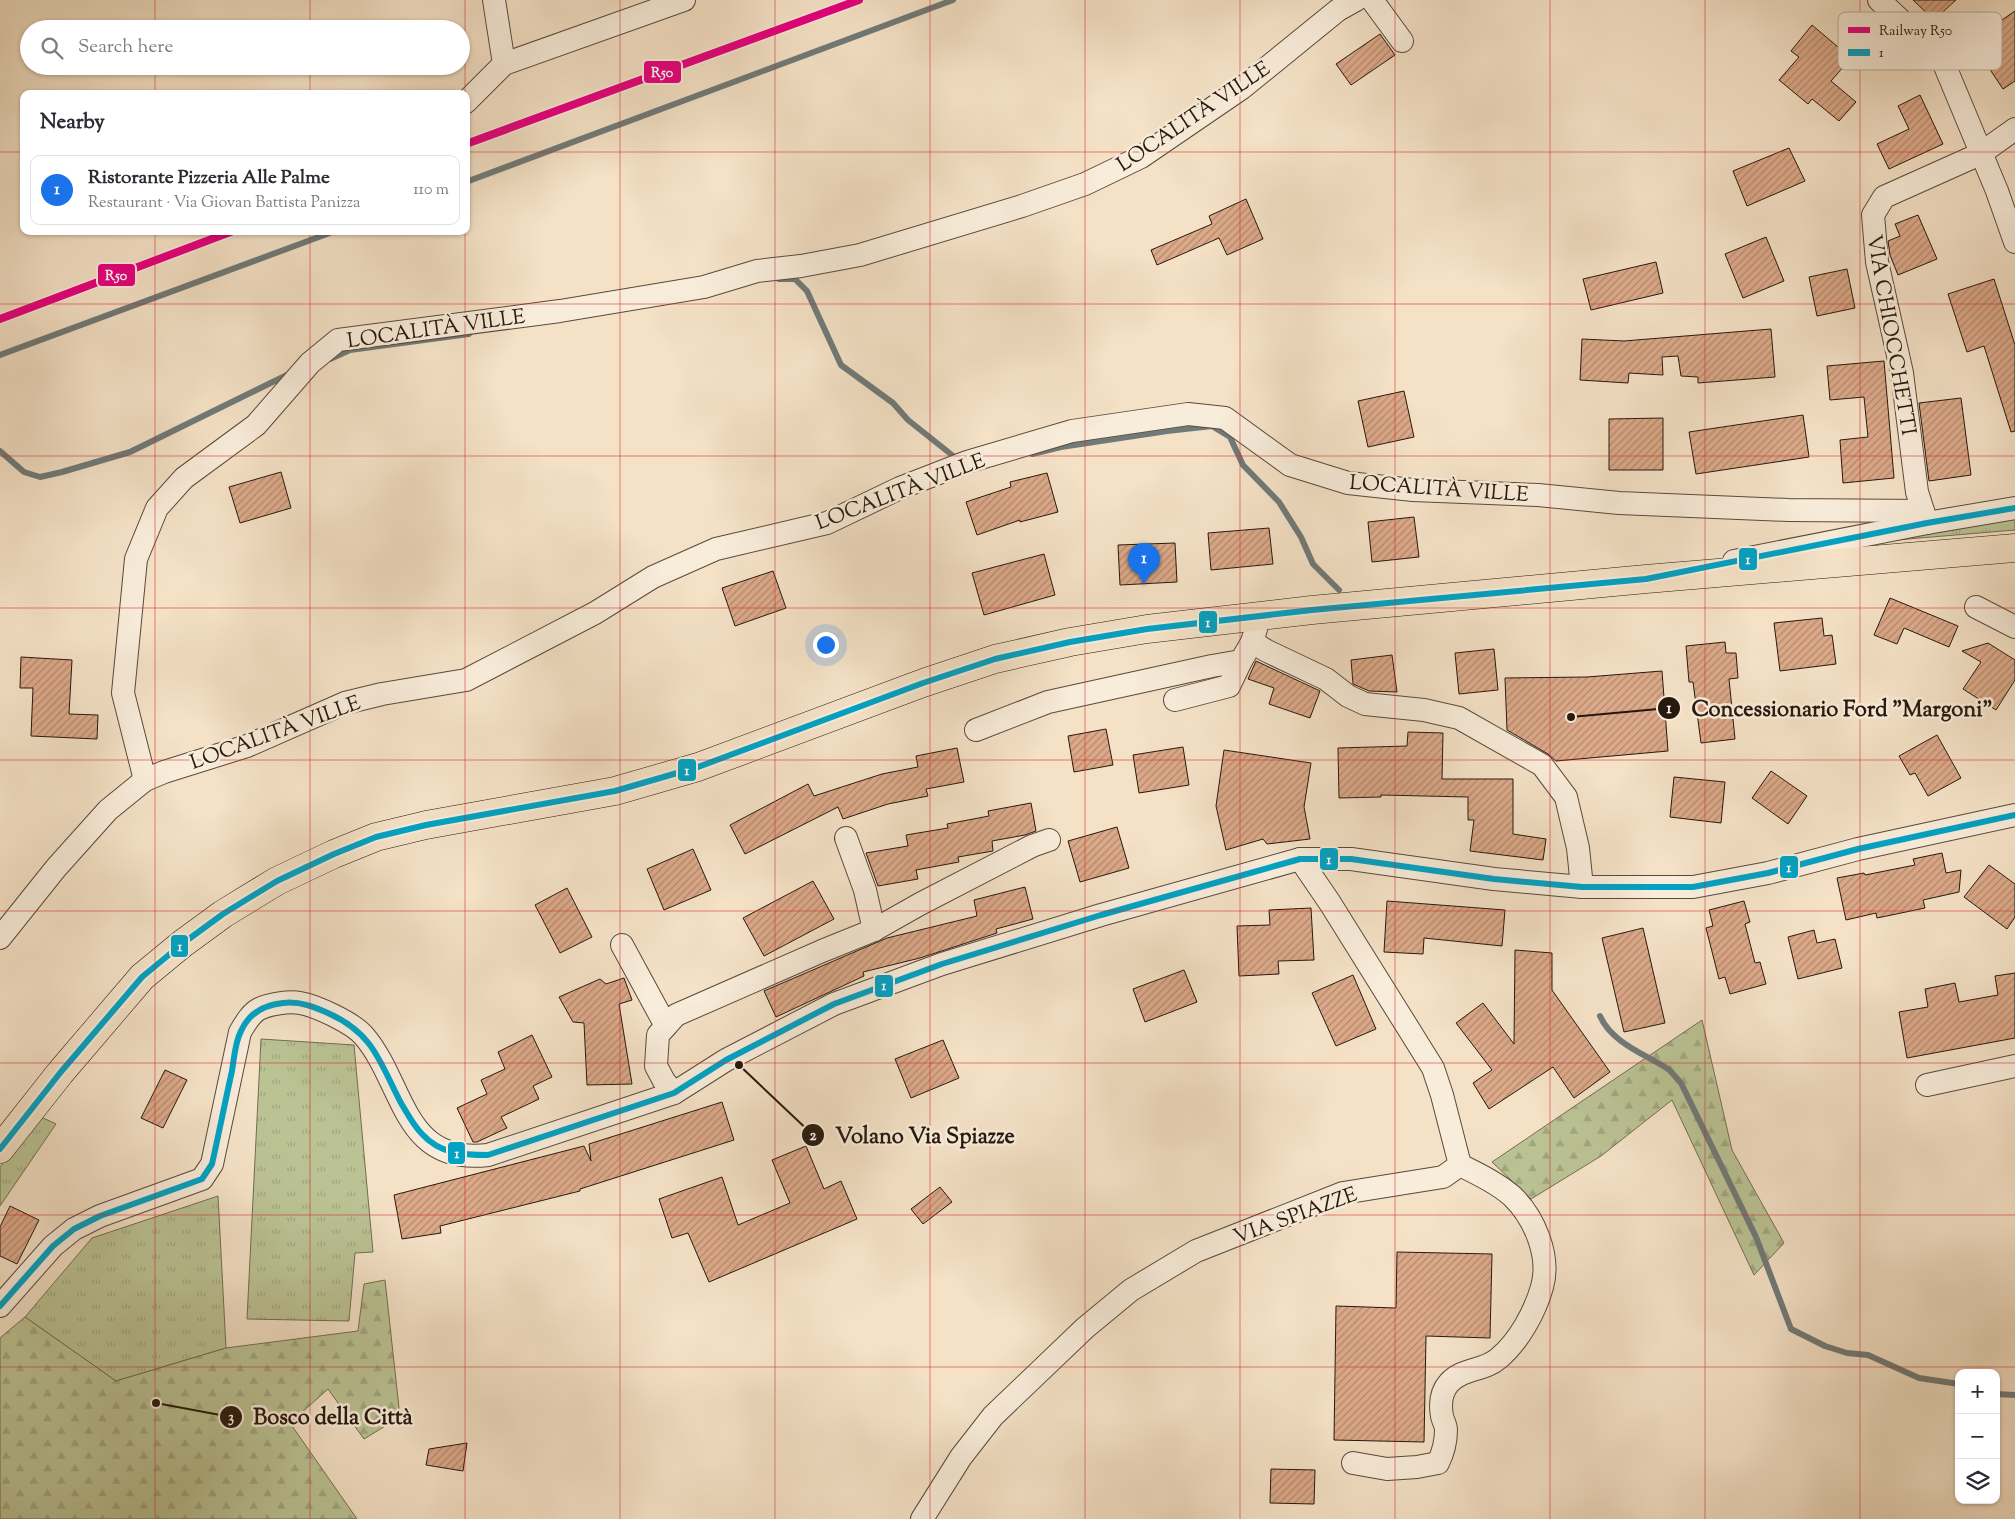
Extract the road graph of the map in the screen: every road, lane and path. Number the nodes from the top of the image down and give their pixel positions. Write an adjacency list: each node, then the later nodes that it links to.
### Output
1 (494, 0): 8 (street)
2 (684, 0): 8 (street)
3 (1356, 0): 24 (street, LOCALITÀ VILLE)
4 (1372, 0): 7 (street)
5 (1879, 0): 6 (street)
6 (1892, 12)
7 (1402, 41)
8 (504, 64): 10 (street)
9 (1946, 70): 12 (street)
10 (470, 98)
11 (2015, 129): 12 (street, VIA CHIOCCHETTI)
12 (1980, 154): 13 (street); 15 (street, VIA CHIOCCHETTI)
13 (2015, 242)
14 (2015, 508): 15 (street)
15 (1922, 509): 17 (street); 24 (street, LOCALITÀ VILLE)
16 (2015, 548): 17 (main road)
17 (1646, 579): 19 (main road)
18 (1976, 607): 20 (street)
19 (1260, 616): 21 (street); 37 (main road)
20 (2015, 627)
21 (1246, 652): 22 (street); 23 (street); 29 (street)
22 (1175, 700)
23 (976, 730)
24 (145, 780): 31 (street)
25 (2015, 815): 29 (street)
26 (846, 838): 30 (street)
27 (1049, 840): 30 (street)
28 (1300, 859): 29 (street); 36 (street); 38 (street)
29 (1582, 887)
30 (874, 930): 33 (street)
31 (0, 938)
32 (622, 944): 33 (street)
33 (666, 1026): 36 (street)
34 (2015, 1066): 35 (street)
35 (1927, 1085)
36 (674, 1093): 39 (street)
37 (0, 1148)
38 (1460, 1164): 40 (street); 41 (street, VIA SPIAZZE)
39 (0, 1306)
40 (1353, 1462)
41 (922, 1519)

